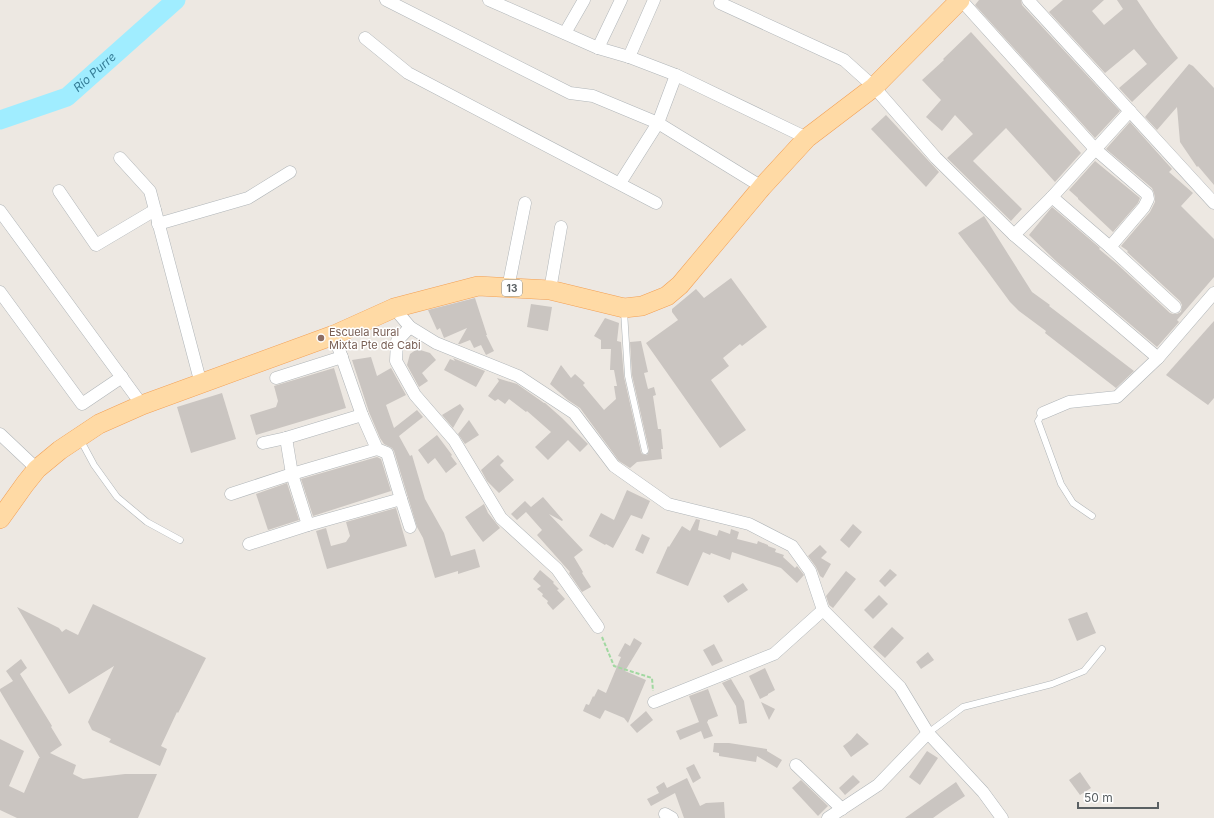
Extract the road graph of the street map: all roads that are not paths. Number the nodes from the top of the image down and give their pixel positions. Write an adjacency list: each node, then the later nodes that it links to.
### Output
1 (386, 0): 16 (street)
2 (489, 0): 9 (street)
3 (584, 0): 9 (street)
4 (622, 0): 11 (street)
5 (654, 0): 12 (street)
6 (961, 0): 14 (main road, 13); 18 (street)
7 (1028, 0): 15 (street)
8 (720, 4): 14 (street)
9 (565, 33): 11 (street)
10 (365, 38): 21 (street)
11 (598, 48): 12 (street)
12 (629, 57): 13 (street)
13 (676, 75): 16 (street); 17 (street)
14 (874, 87): 17 (main road, 13); 32 (street)
15 (1130, 111): 18 (street); 27 (street)
16 (658, 122): 21 (street); 22 (street)
17 (807, 138): 22 (main road, 13)
18 (1095, 149): 24 (street); 33 (street)
19 (120, 158): 28 (street)
20 (290, 172): 30 (street)
21 (620, 183): 26 (street)
22 (762, 187): 40 (main road, 13)
23 (59, 191): 28 (street)
24 (1052, 197): 32 (street); 33 (street)
25 (525, 203): 34 (street)
26 (656, 203)
27 (1214, 203)
28 (155, 210): 30 (street)
29 (0, 211): 45 (street)
30 (158, 224): 47 (street)
31 (561, 227): 35 (street)
32 (1014, 235): 44 (street)
33 (1110, 247): 38 (street)
34 (508, 288): 35 (main road, 13); 39 (main road, 13)
35 (550, 290): 40 (main road, 13)
36 (0, 292): 45 (street)
37 (1214, 293): 44 (street)
38 (1175, 307)
39 (394, 308): 41 (street); 42 (main road, 13)
40 (624, 308): 56 (lane)
41 (410, 327): 67 (street); 68 (street)
42 (334, 335): 43 (street); 47 (main road, 13)
43 (342, 357): 46 (street); 50 (street)
44 (1158, 358): 49 (street)
45 (122, 377): 48 (street)
46 (276, 378)
47 (201, 384): 48 (main road, 13)
48 (142, 405): 52 (main road, 13)
49 (1042, 413): 61 (lane)
50 (362, 415): 53 (street); 55 (street)
51 (0, 434): 57 (street)
52 (80, 438): 57 (main road, 13); 65 (lane)
53 (286, 438): 54 (street); 58 (street)
54 (263, 443)
55 (377, 449): 58 (street); 60 (street)
56 (645, 451)
57 (37, 470): 62 (main road, 13)
58 (292, 474): 59 (street); 63 (street)
59 (231, 494)
60 (400, 499): 63 (street); 64 (street)
61 (1092, 516)
62 (0, 518)
63 (308, 525): 66 (street)
64 (410, 527)
65 (180, 540)
66 (249, 544)
67 (823, 610): 70 (street); 71 (street)
68 (598, 627)
69 (1102, 649): 71 (lane)
70 (654, 702)
71 (928, 733): 73 (street); 75 (street)
72 (796, 765): 73 (street)
73 (842, 809): 74 (street)
74 (828, 818)
75 (1002, 818)

